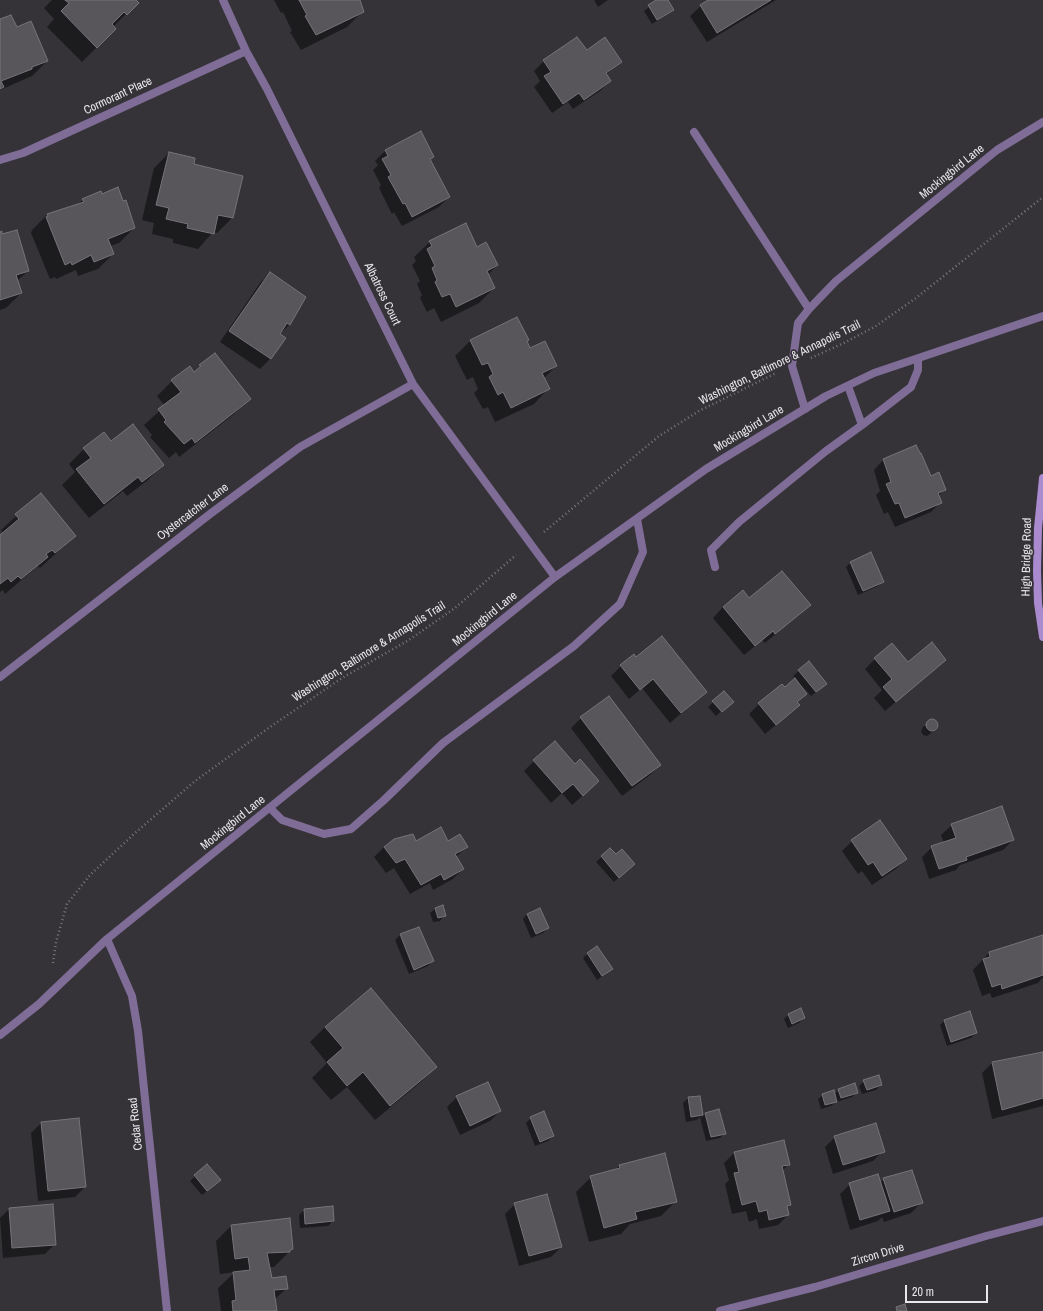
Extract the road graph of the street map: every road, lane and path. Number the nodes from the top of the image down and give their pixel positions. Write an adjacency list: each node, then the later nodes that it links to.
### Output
1 (223, 0): 2 (street, Albatross Court)
2 (246, 51): 5 (street, Cormorant Place); 11 (street, Albatross Court)
3 (1043, 122): 7 (street, Mockingbird Lane)
4 (694, 132): 7 (street)
5 (0, 160)
6 (1043, 197): 10 (path, Washington, Baltimore & Annapolis Trail)
7 (809, 308): 10 (street, Mockingbird Lane)
8 (1043, 316): 9 (street, Mockingbird Lane)
9 (918, 358): 12 (street, Mockingbird Lane); 14 (street)
10 (792, 366): 13 (street); 17 (path, Washington, Baltimore & Annapolis Trail)
11 (413, 384): 17 (street, Albatross Court); 21 (street, Oystercatcher Lane)
12 (848, 386): 13 (street, Mockingbird Lane); 14 (street)
13 (805, 409): 16 (street, Mockingbird Lane)
14 (862, 425): 18 (street)
15 (1043, 478): 20 (street, High Bridge Road)
16 (637, 519): 19 (street, Mockingbird Lane); 22 (street)
17 (530, 543): 19 (street, Albatross Court); 24 (path, Washington, Baltimore & Annapolis Trail)
18 (715, 567)
19 (555, 577): 22 (street, Mockingbird Lane)
20 (1043, 637)
21 (0, 677)
22 (270, 808): 23 (street, Mockingbird Lane)
23 (107, 939): 24 (street, Mockingbird Lane); 27 (street, Cedar Road)
24 (50, 994): 25 (street, Mockingbird Lane)
25 (0, 1035)
26 (1043, 1221): 28 (street, Zircon Drive)
27 (167, 1311)
28 (720, 1311)

